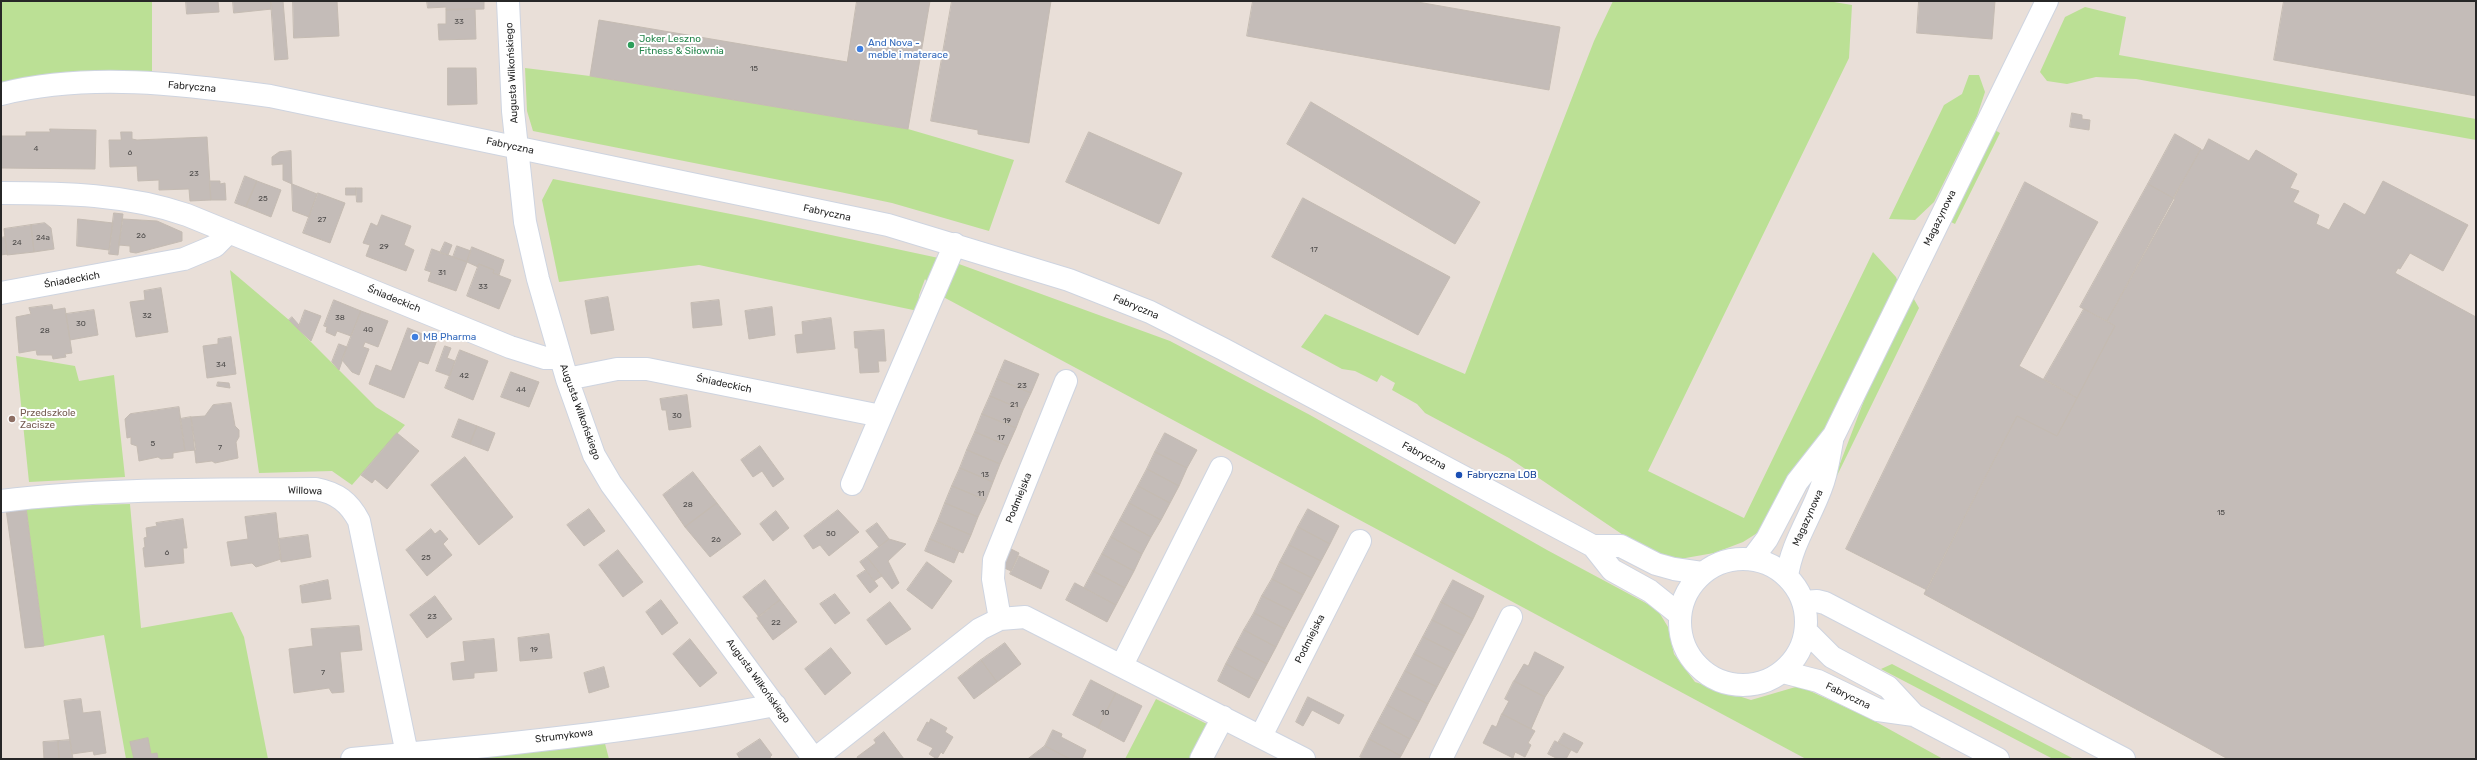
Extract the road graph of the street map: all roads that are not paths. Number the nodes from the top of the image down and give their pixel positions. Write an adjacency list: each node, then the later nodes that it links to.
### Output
1 (508, 1): 4 (street, Augusta Wilkońskiego)
2 (2047, 1): 13 (street, Magazynowa)
3 (1, 94): 4 (street, Fabryczna)
4 (517, 148): 7 (street, Fabryczna); 9 (street, Augusta Wilkońskiego)
5 (1, 193): 6 (street, Śniadeckich)
6 (229, 232): 8 (street, Śniadeckich); 9 (street, Śniadeckich)
7 (955, 244): 12 (street); 18 (street, Fabryczna)
8 (1, 293)
9 (560, 358): 10 (street, Augusta Wilkońskiego)
10 (567, 379): 12 (street, Śniadeckich); 29 (street, Augusta Wilkońskiego)
11 (1066, 381): 25 (street, Podmiejska)
12 (881, 416): 15 (street)
13 (1834, 435): 19 (street, Magazynowa); 21 (street, Magazynowa)
14 (1221, 468): 27 (street)
15 (852, 484)
16 (1, 501): 33 (street, Willowa)
17 (1360, 540): 32 (street, Podmiejska)
18 (1593, 546): 20 (street, Fabryczna); 23 (street, Fabryczna)
19 (1752, 559): 20 (street); 21 (street)
20 (1702, 573): 23 (street)
21 (1787, 577): 22 (street)
22 (1803, 602): 26 (street); 40 (street)
23 (1680, 615): 28 (street)
24 (1512, 618): 38 (street)
25 (1000, 619): 27 (street); 35 (street)
26 (1806, 631): 28 (street); 30 (street, Fabryczna)
27 (1122, 665): 31 (street)
28 (1783, 672): 30 (street, Fabryczna)
29 (775, 705): 33 (street, Strumykowa); 35 (street, Augusta Wilkońskiego)
30 (1914, 715): 39 (street, Fabryczna)
31 (1223, 717): 32 (street); 36 (street)
32 (1260, 736): 37 (street)
33 (407, 754): 34 (street, Strumykowa)
34 (352, 759)
35 (815, 759)
36 (1201, 759)
37 (1304, 759)
38 (1441, 759)
39 (1998, 759)
40 (2124, 759)

